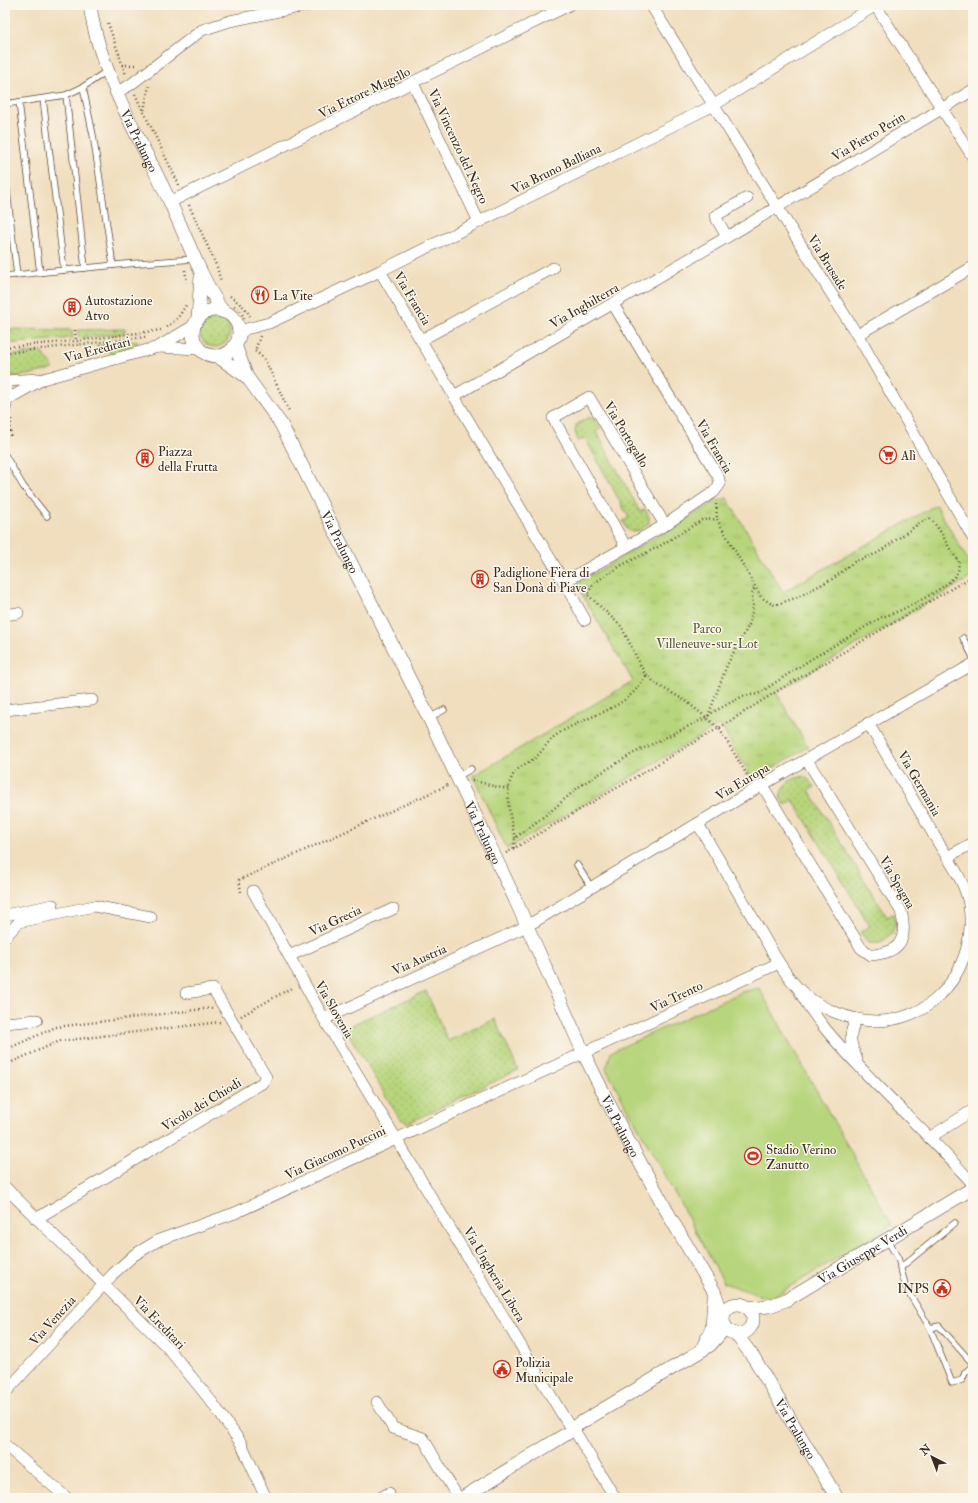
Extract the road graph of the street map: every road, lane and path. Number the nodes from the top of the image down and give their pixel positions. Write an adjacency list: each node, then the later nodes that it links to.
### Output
1 (90, 5): 8 (street, Via Pralungo)
2 (309, 5): 7 (street)
3 (569, 5): 9 (street, Via Ettore Magello)
4 (651, 5): 18 (street, Via Brusade)
5 (875, 5): 18 (street, Via Bruno Balliana); 19 (street)
6 (107, 20): 10 (path)
7 (152, 68): 10 (street); 20 (path)
8 (107, 71): 11 (lane); 13 (street, Via Pralungo)
9 (413, 83): 23 (street, Via Ettore Magello); 27 (street, Via Vincenzo del Negro)
10 (130, 85): 13 (street); 20 (path)
11 (83, 87): 14 (lane); 30 (lane)
12 (973, 90): 19 (street, Via Pietro Perin)
13 (117, 92): 25 (street, Via Pralungo)
14 (66, 95): 15 (lane); 32 (lane)
15 (43, 99): 16 (lane); 34 (lane)
16 (20, 102): 17 (lane); 37 (lane)
17 (5, 104)
18 (714, 105): 26 (street, Via Brusade); 27 (street, Via Bruno Balliana)
19 (942, 108): 21 (street); 26 (street, Via Pietro Perin)
20 (144, 110): 23 (path)
21 (973, 157)
22 (5, 174): 38 (lane)
23 (185, 196): 25 (street, Via Ettore Magello); 40 (path)
24 (747, 198): 28 (street)
25 (170, 202): 29 (street, Via Pralungo)
26 (776, 207): 28 (street, Via Inghilterra); 48 (street, Via Brusade)
27 (479, 222): 35 (street, Via Bruno Balliana)
28 (728, 237): 43 (street, Via Inghilterra)
29 (196, 259): 30 (lane); 36 (street, Via Pralungo)
30 (113, 265): 32 (lane)
31 (973, 267): 48 (street)
32 (85, 268): 34 (lane)
33 (553, 268): 51 (street, Via Francia)
34 (64, 270): 37 (lane)
35 (380, 271): 50 (street, Via Bruno Balliana); 51 (street, Via Francia)
36 (201, 272): 44 (street, Via Pralungo); 46 (street, Via Pralungo)
37 (40, 273): 38 (lane)
38 (17, 275): 39 (lane)
39 (5, 276)
40 (224, 289)
41 (227, 293): 45 (path)
42 (186, 304): 52 (path)
43 (614, 304): 62 (street, Via Inghilterra); 67 (street, Via Francia)
44 (223, 312): 46 (street); 50 (street, Via Pralungo)
45 (252, 320)
46 (196, 322): 54 (street, Via Ereditari); 55 (street, Via Pralungo)
47 (75, 330): 52 (path)
48 (857, 335): 68 (street, Via Brusade)
49 (151, 337): 56 (path)
50 (237, 340): 57 (street); 58 (street, Via Pralungo)
51 (421, 340): 62 (street, Via Francia)
52 (76, 341): 53 (path)
53 (5, 347)
54 (158, 347): 55 (street, Via Ereditari); 59 (street, Via Ereditari)
55 (199, 349): 57 (street, Via Pralungo)
56 (5, 353)
57 (217, 356): 58 (street, Via Pralungo)
58 (247, 377): 84 (street, Via Pralungo)
59 (43, 378): 60 (street, Via Ereditari); 63 (street, Via Ereditari)
60 (5, 381)
61 (5, 386): 63 (street)
62 (454, 396): 71 (street, Via Francia)
63 (8, 408): 64 (path)
64 (10, 436)
65 (5, 455): 66 (lane)
66 (47, 516)
67 (665, 525): 69 (street, Via Francia); 69 (street, Via Portogallo)
68 (973, 538)
69 (626, 547): 71 (street, Via Francia)
70 (973, 576): 86 (path)
71 (564, 582): 75 (street, Via Francia)
72 (755, 586): 79 (path); 83 (path); 83 (path)
73 (18, 613): 74 (street)
74 (5, 615)
75 (585, 620)
76 (963, 638): 77 (lane)
77 (973, 657)
78 (973, 664): 85 (street, Via Europa)
79 (644, 672): 83 (path); 92 (path)
80 (92, 700): 81 (street)
81 (5, 710)
82 (444, 710): 84 (lane)
83 (707, 717): 86 (path); 94 (path)
84 (429, 718): 89 (street, Via Pralungo)
85 (868, 724): 87 (street, Via Europa); 97 (street, Via Germania)
86 (719, 728): 90 (path); 96 (path)
87 (807, 760): 91 (street, Via Europa); 91 (street, Via Spagna)
88 (471, 769): 89 (lane)
89 (457, 779): 92 (path); 98 (street, Via Pralungo); 101 (path)
90 (750, 780)
91 (762, 785): 93 (street, Via Europa)
92 (509, 788): 94 (path)
93 (698, 824): 100 (street, Via Europa); 110 (street)
94 (515, 838): 96 (path)
95 (973, 843): 97 (street)
96 (514, 848): 98 (path)
97 (947, 857): 104 (street, Via Germania)
98 (496, 858): 107 (street, Via Pralungo)
99 (577, 865): 100 (lane)
100 (591, 887): 107 (street, Via Europa)
101 (249, 894): 109 (street, Via Slovenia)
102 (53, 906): 105 (street)
103 (393, 909): 109 (street, Via Grecia)
104 (971, 914): 116 (street, Via Germania)
105 (5, 915)
106 (151, 917): 108 (street)
107 (527, 926): 115 (street, Via Austria); 121 (street, Via Pralungo)
108 (5, 937)
109 (289, 956): 115 (street, Via Slovenia)
110 (779, 963): 112 (street); 121 (street, Via Trento)
111 (291, 980): 118 (path)
112 (798, 988): 116 (street); 123 (street)
113 (186, 993): 114 (street, Vicolo dei Chiodi)
114 (224, 1007): 118 (street, Vicolo dei Chiodi); 120 (path)
115 (324, 1019): 126 (street, Via Slovenia)
116 (856, 1019): 123 (street)
117 (37, 1020): 119 (street)
118 (232, 1020): 122 (path); 130 (street, Vicolo dei Chiodi)
119 (5, 1023)
120 (5, 1050)
121 (584, 1054): 126 (street, Via Giacomo Puccini); 135 (street, Via Pralungo)
122 (5, 1065)
123 (860, 1068): 125 (street)
124 (973, 1110): 125 (street)
125 (929, 1138): 127 (street)
126 (397, 1139): 134 (street, Via Giacomo Puccini); 145 (street, Via Ungheria Libera)
127 (973, 1184)
128 (5, 1187): 130 (street, Via Ereditari)
129 (973, 1188): 132 (street, Via Giuseppe Verdi)
130 (36, 1219): 134 (street, Via Ereditari)
131 (956, 1223): 133 (lane)
132 (887, 1240): 133 (lane); 136 (street, Via Giuseppe Verdi)
133 (900, 1268): 139 (lane)
134 (104, 1283): 143 (street, Via Venezia); 148 (street, Via Ereditari)
135 (714, 1291): 136 (street); 137 (street); 140 (street)
136 (741, 1307): 137 (street); 138 (street)
137 (728, 1326): 138 (street); 140 (street); 141 (street, Via Pralungo)
138 (749, 1328): 141 (street, Via Pralungo)
139 (930, 1328): 142 (lane); 142 (lane)
140 (699, 1352): 145 (street)
141 (754, 1358): 152 (street, Via Pralungo)
142 (973, 1365)
143 (5, 1393)
144 (377, 1402): 149 (street)
145 (572, 1429): 150 (street); 151 (street, Via Ungheria Libera)
146 (5, 1445): 147 (street)
147 (67, 1498)
148 (266, 1498)
149 (458, 1498)
150 (462, 1498)
151 (615, 1498)
152 (837, 1498)

